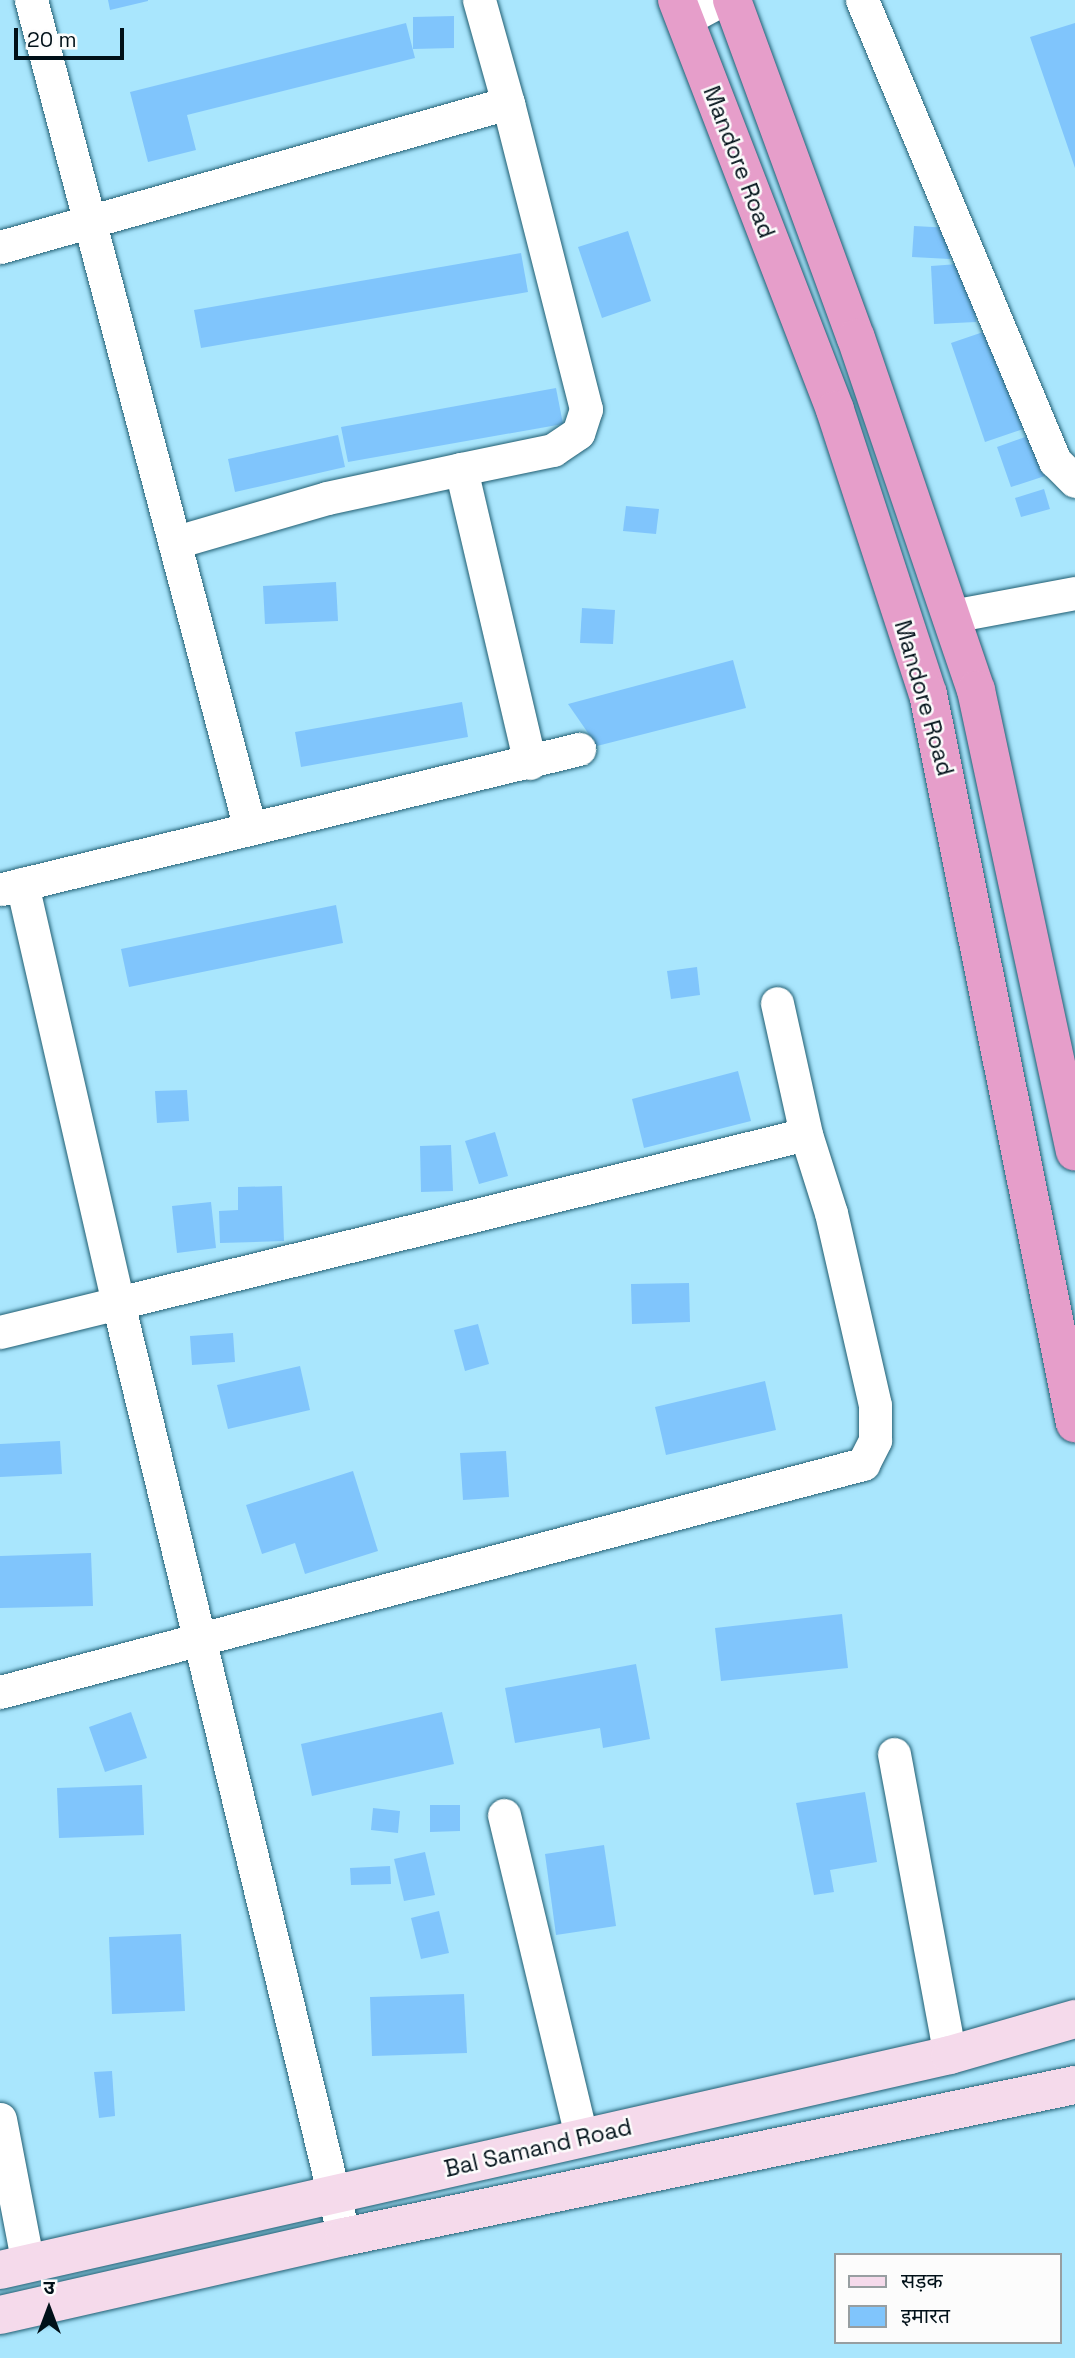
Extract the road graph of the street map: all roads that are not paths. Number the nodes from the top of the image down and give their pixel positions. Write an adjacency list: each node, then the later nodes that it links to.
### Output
1 (31, 0): 8 (street)
2 (479, 0): 7 (street)
3 (721, 0): 6 (street)
4 (732, 0): 14 (highway, Mandore Road)
5 (862, 0): 11 (street)
6 (681, 10): 24 (highway, Mandore Road)
7 (508, 103): 8 (street); 10 (street)
8 (92, 223): 9 (street); 12 (street)
9 (0, 247)
10 (461, 469): 12 (street); 16 (street)
11 (1075, 481)
12 (176, 542): 17 (street)
13 (1075, 593): 14 (street)
14 (953, 616): 21 (highway, Mandore Road)
15 (579, 749): 16 (street)
16 (530, 763): 17 (street)
17 (250, 830): 18 (street)
18 (11, 886): 22 (street)
19 (778, 1003): 20 (street)
20 (806, 1134): 22 (street); 25 (street)
21 (1075, 1151)
22 (118, 1303): 23 (street); 25 (street)
23 (0, 1332)
24 (1075, 1423)
25 (197, 1639): 26 (street); 34 (street)
26 (0, 1692)
27 (894, 1754): 30 (street)
28 (505, 1815): 33 (street)
29 (1075, 2020): 30 (main road, Bal Samand Road)
30 (950, 2055): 33 (main road, Bal Samand Road)
31 (1075, 2084): 35 (main road, Bal Samand Road)
32 (0, 2119): 36 (street)
33 (582, 2139): 34 (main road, Bal Samand Road)
34 (333, 2197): 35 (street); 36 (main road, Bal Samand Road)
35 (344, 2237): 37 (main road, Bal Samand Road)
36 (14, 2267)
37 (0, 2315)

